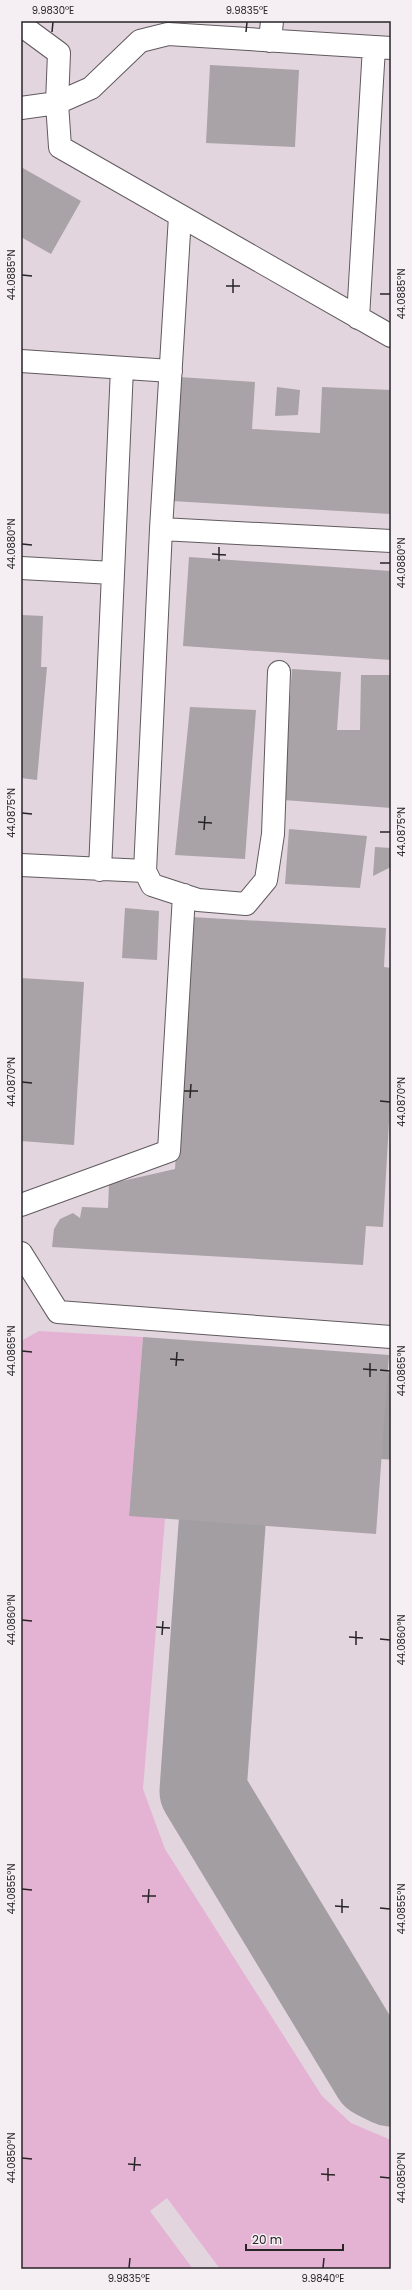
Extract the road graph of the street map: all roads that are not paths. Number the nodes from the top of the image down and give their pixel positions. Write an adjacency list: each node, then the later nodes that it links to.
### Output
1 (21, 25): 4 (lane)
2 (271, 31): 3 (lane); 4 (lane)
3 (382, 47): 7 (lane)
4 (57, 102): 5 (lane); 6 (lane)
5 (21, 108)
6 (180, 216): 7 (lane); 11 (lane)
7 (358, 318): 8 (lane)
8 (391, 336)
9 (21, 361): 10 (lane)
10 (122, 368): 11 (lane); 15 (lane)
11 (171, 371): 12 (lane)
12 (161, 529): 13 (lane); 19 (lane)
13 (391, 541)
14 (21, 568): 15 (lane)
15 (113, 573): 18 (lane)
16 (279, 672): 20 (lane)
17 (21, 865): 18 (lane)
18 (100, 870): 19 (lane)
19 (145, 871): 20 (lane)
20 (184, 895): 21 (lane)
21 (21, 1205)
22 (21, 1253): 23 (lane)
23 (391, 1337)

